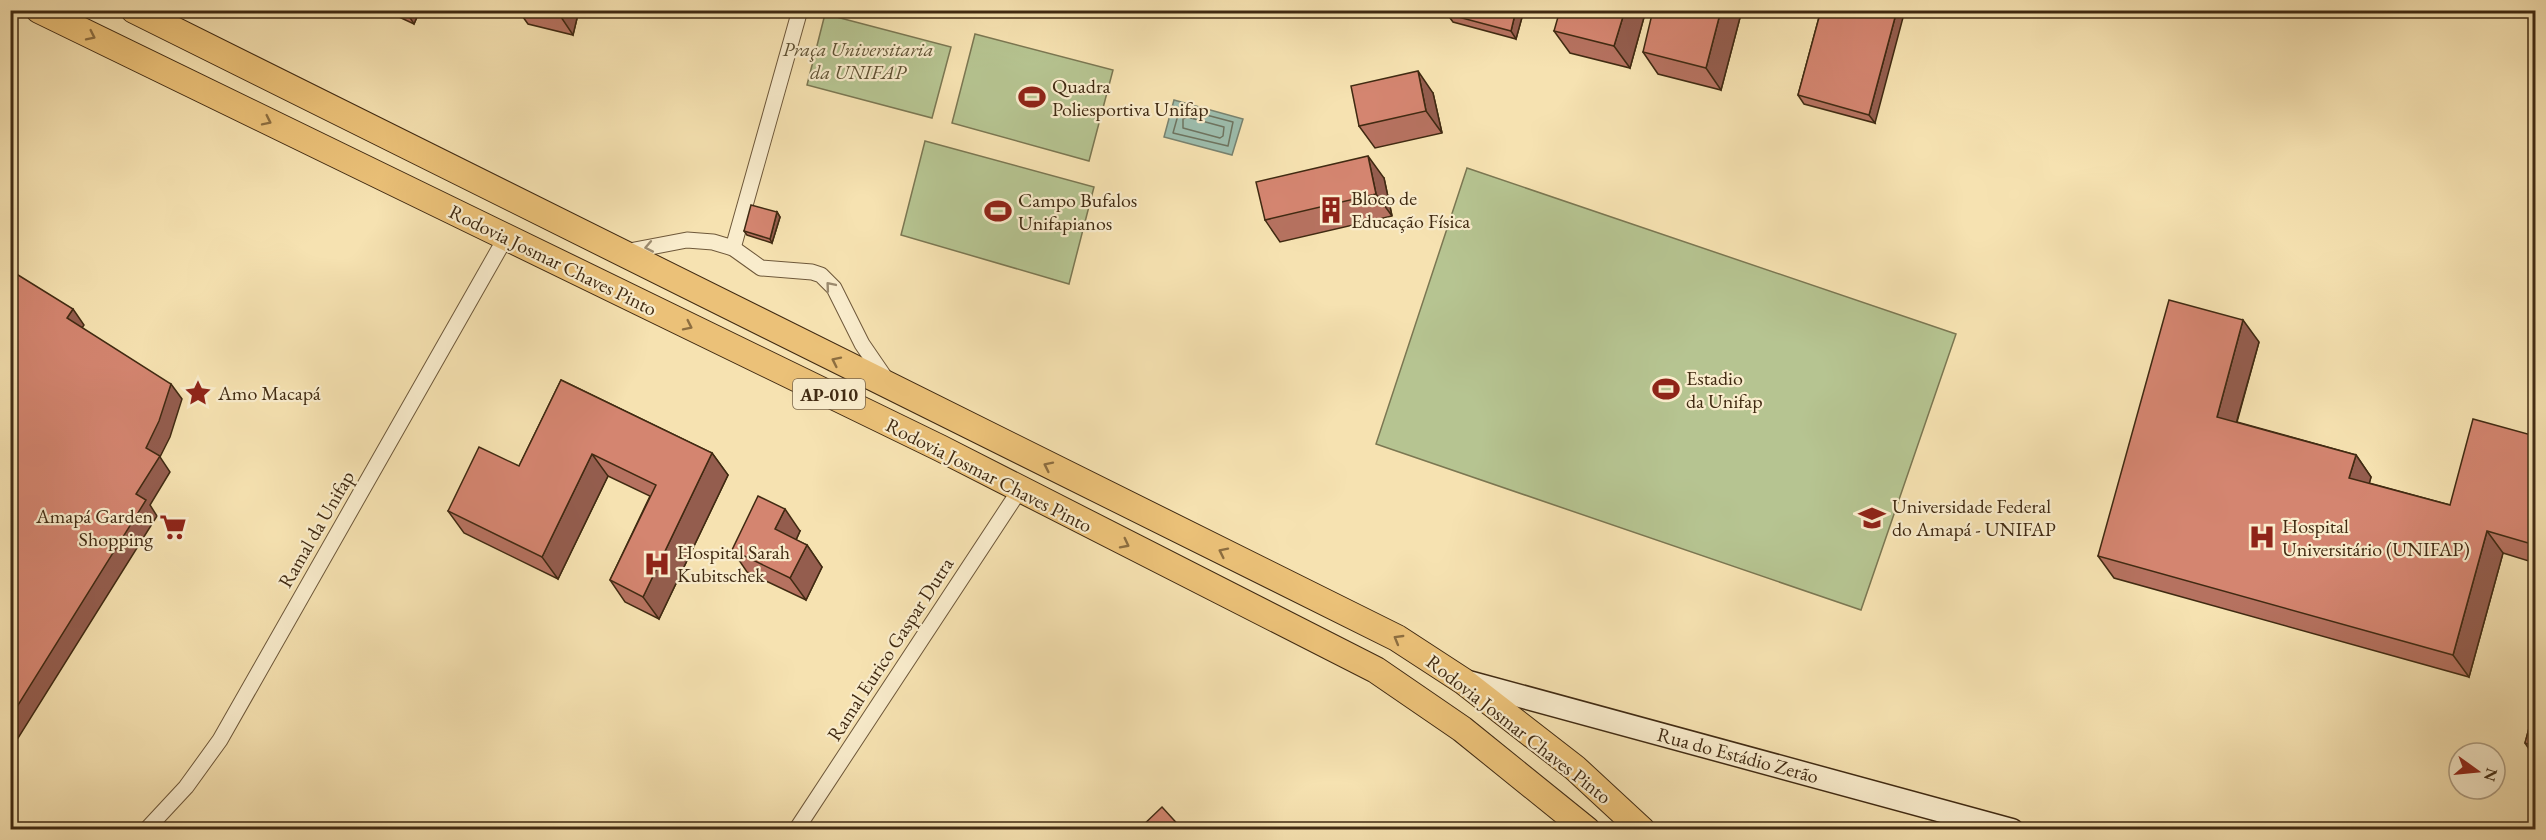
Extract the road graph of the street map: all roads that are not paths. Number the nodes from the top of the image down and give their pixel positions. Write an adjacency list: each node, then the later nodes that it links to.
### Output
1 (39, 10): 4 (main road, Rodovia Josmar Chaves Pinto / AP-010, one-way to 4)
2 (134, 10): 6 (main road, Rodovia Josmar Chaves Pinto / AP-010)
3 (800, 10): 5 (street)
4 (506, 237): 8 (main road, Rodovia Josmar Chaves Pinto / AP-010, one-way to 8); 10 (street, Ramal da Unifap)
5 (733, 249): 6 (street, one-way to 6); 7 (street, one-way to 5)
6 (618, 253): 7 (main road, Rodovia Josmar Chaves Pinto / AP-010, one-way to 6)
7 (893, 389): 9 (main road, Rodovia Josmar Chaves Pinto / AP-010, one-way to 7)
8 (1019, 491): 11 (street, Ramal Eurico Gaspar Dutra); 12 (main road, Rodovia Josmar Chaves Pinto / AP-010, one-way to 12)
9 (1463, 681): 13 (main road, Rodovia Josmar Chaves Pinto / AP-010); 14 (street, Rua do Estádio Zerão)
10 (146, 830)
11 (796, 830)
12 (1587, 830)
13 (1642, 830)
14 (2012, 830)

